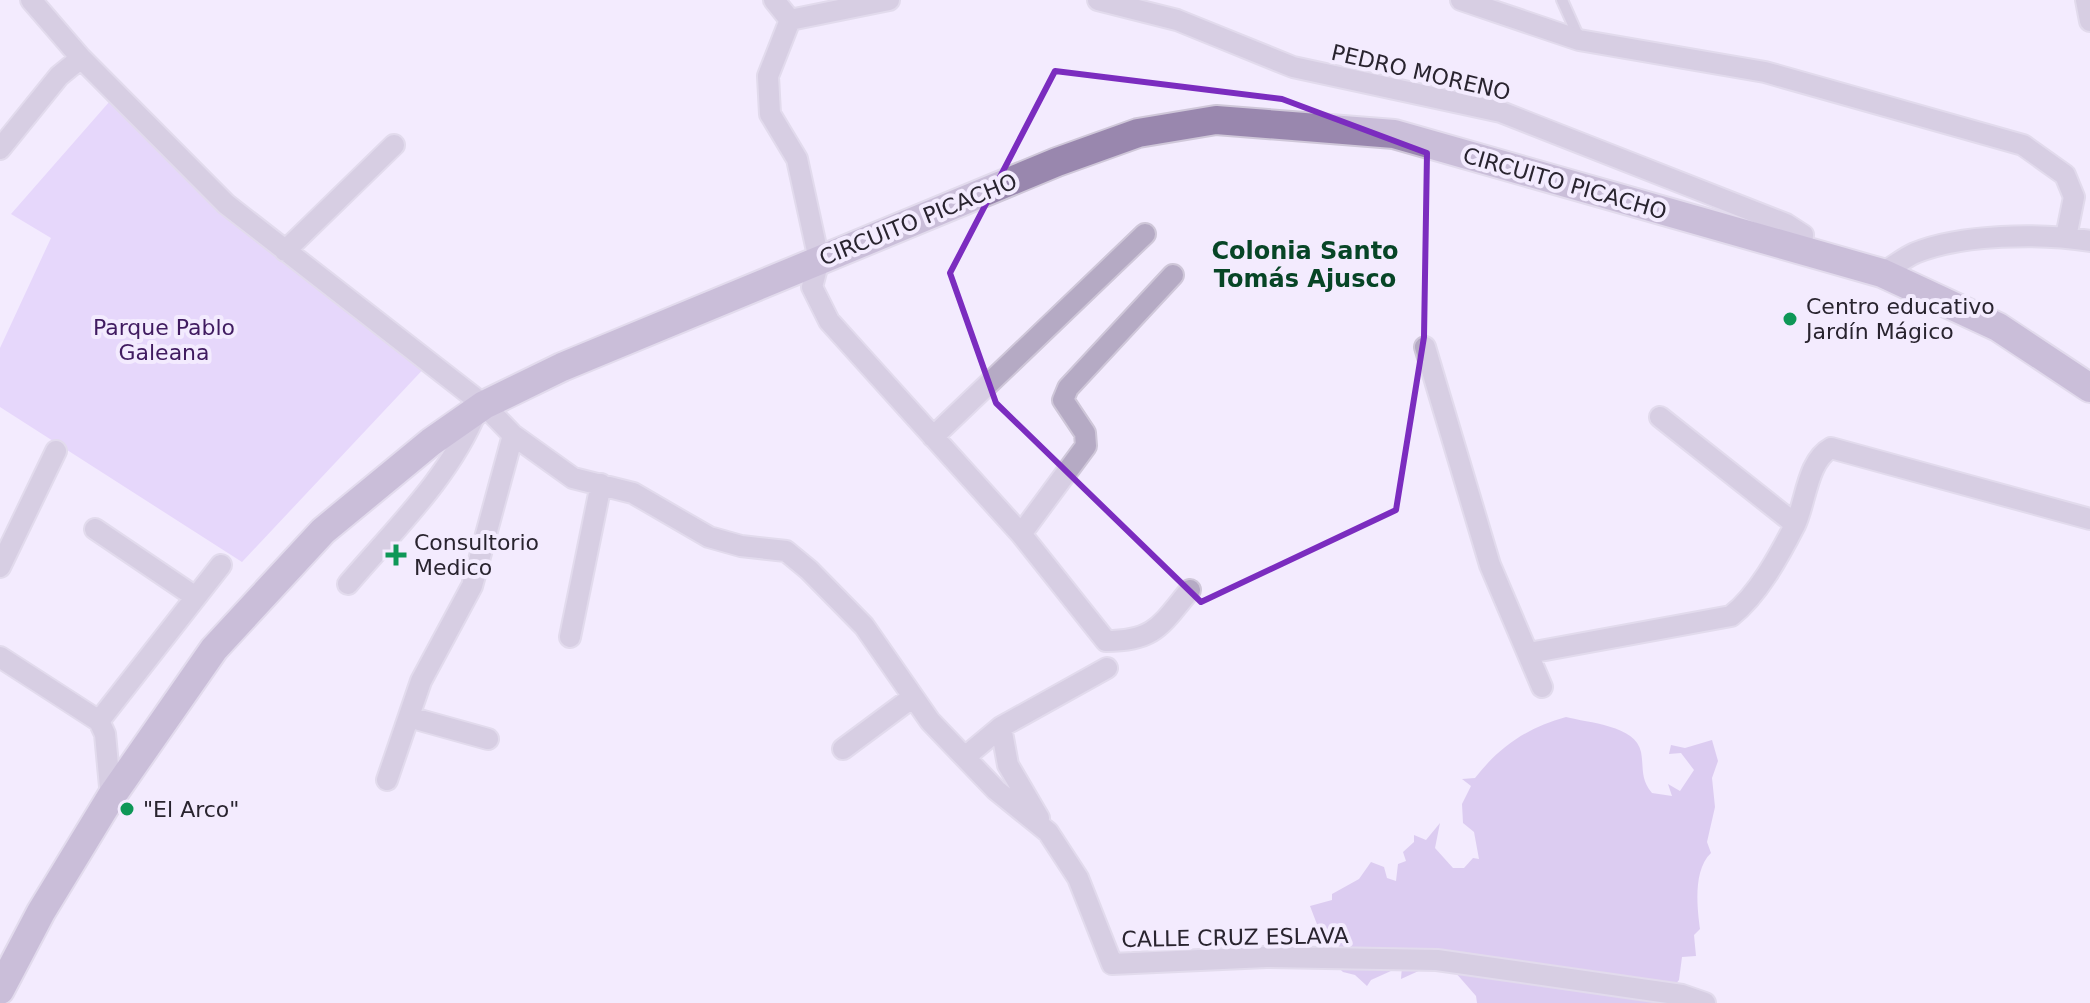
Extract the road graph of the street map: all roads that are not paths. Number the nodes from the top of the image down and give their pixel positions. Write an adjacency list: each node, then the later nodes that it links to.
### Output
1 (31, 0): 11 (street, CALLE CRUZ ESLAVA)
2 (774, 0): 8 (street)
3 (889, 0): 8 (street)
4 (1098, 0): 18 (street, PEDRO MORENO)
5 (1461, 0): 10 (street)
6 (1562, 0): 10 (lane)
7 (2086, 0): 9 (street)
8 (790, 20): 19 (street)
9 (2090, 21)
10 (1579, 40): 15 (street)
11 (81, 58): 13 (street); 17 (street, CALLE CRUZ ESLAVA)
12 (394, 145): 17 (street)
13 (0, 149)
14 (1145, 234): 27 (street)
15 (2066, 237): 16 (street); 20 (street)
16 (2090, 241)
17 (285, 251): 24 (street, CALLE CRUZ ESLAVA)
18 (1801, 251): 19 (main road, CIRCUITO PICACHO); 20 (main road, CIRCUITO PICACHO)
19 (819, 260): 24 (main road, CIRCUITO PICACHO); 27 (street)
20 (1882, 273): 23 (main road, CIRCUITO PICACHO)
21 (1173, 275): 33 (street)
22 (1425, 347): 40 (street)
23 (2090, 388)
24 (480, 408): 26 (street, CALLE CRUZ ESLAVA); 36 (street); 52 (main road, CIRCUITO PICACHO)
25 (1660, 417): 31 (street)
26 (513, 435): 29 (street, CALLE CRUZ ESLAVA); 45 (street)
27 (933, 437): 33 (street)
28 (56, 451): 35 (street)
29 (601, 484): 39 (street); 44 (street, CALLE CRUZ ESLAVA)
30 (2090, 519): 31 (street)
31 (1795, 524): 40 (street)
32 (95, 529): 38 (street)
33 (1021, 534): 37 (street)
34 (221, 565): 38 (street)
35 (0, 567)
36 (348, 584)
37 (1190, 590)
38 (194, 596): 46 (street)
39 (570, 637)
40 (1529, 653): 43 (street)
41 (0, 657): 46 (street)
42 (1107, 668): 47 (street)
43 (1542, 687)
44 (913, 697): 49 (street); 50 (street, CALLE CRUZ ESLAVA)
45 (409, 717): 48 (street); 51 (street)
46 (99, 721): 52 (street)
47 (1001, 727): 50 (street); 53 (street)
48 (488, 739)
49 (843, 749)
50 (965, 757): 53 (street, CALLE CRUZ ESLAVA)
51 (387, 780)
52 (111, 797): 54 (main road, CIRCUITO PICACHO)
53 (1048, 832): 55 (street, CALLE CRUZ ESLAVA)
54 (0, 990)
55 (1705, 1003)

